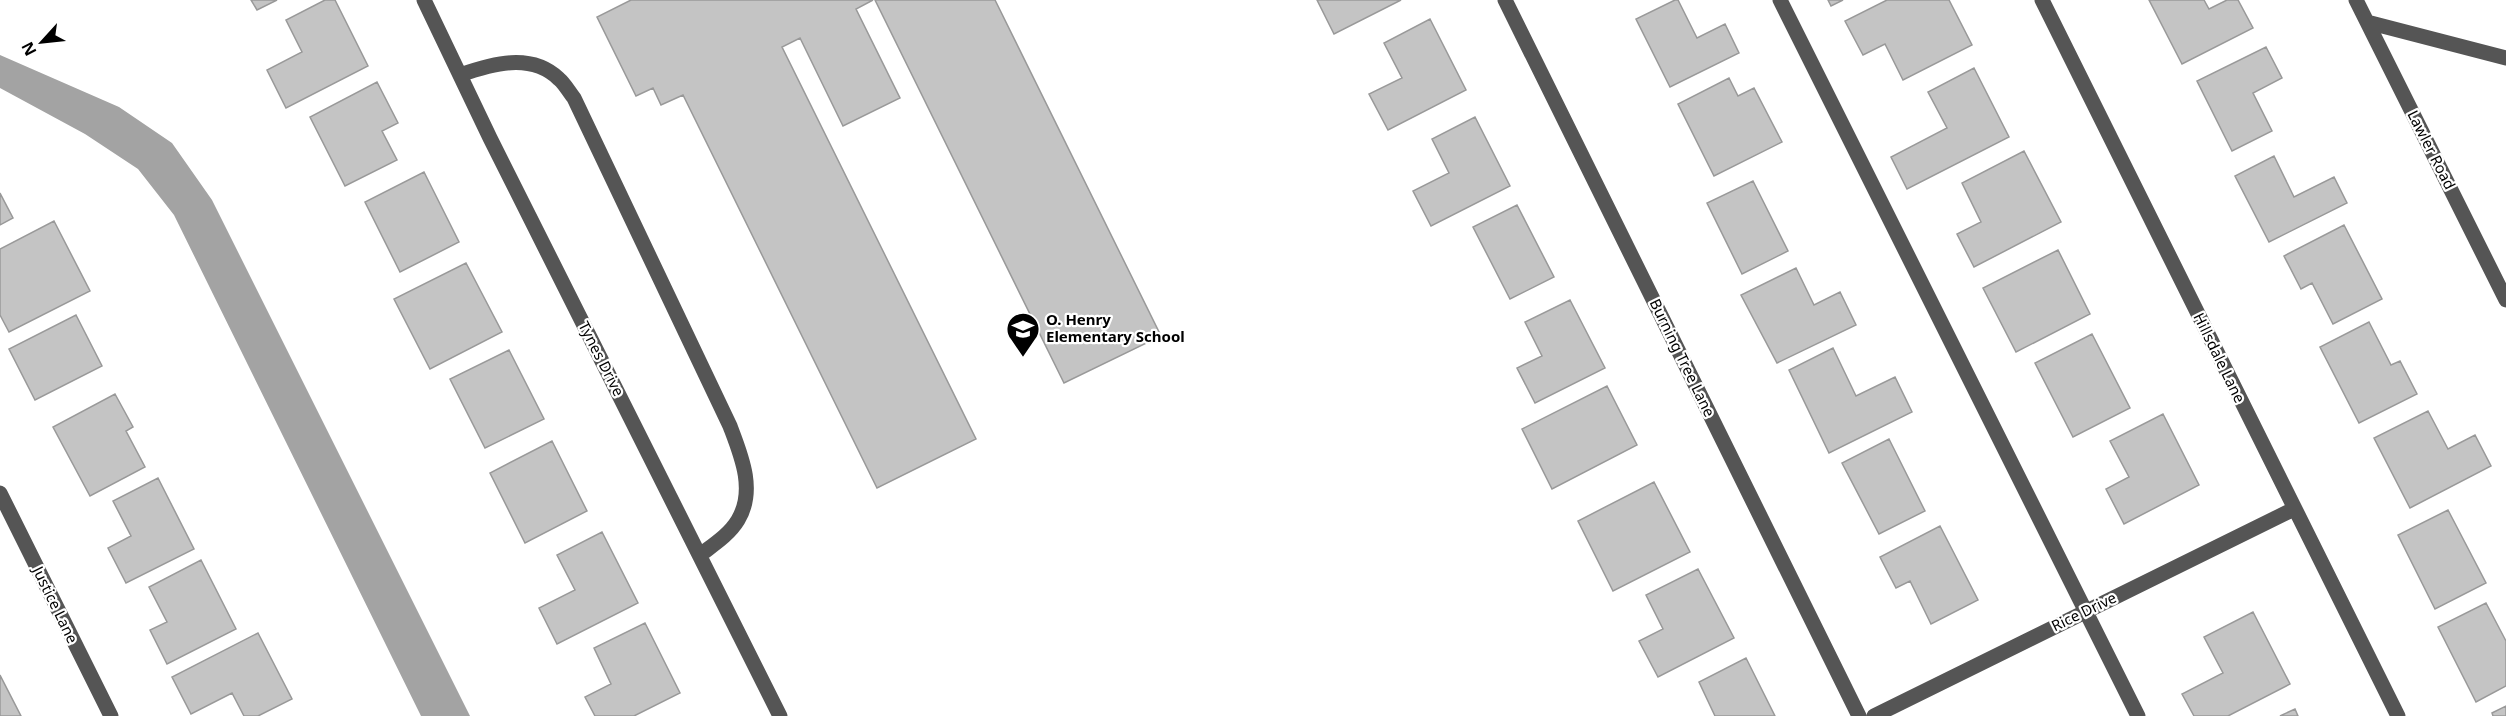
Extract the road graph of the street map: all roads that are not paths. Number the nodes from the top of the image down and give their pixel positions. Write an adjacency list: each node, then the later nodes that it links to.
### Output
1 (424, 0): 8 (street, Tynes Drive)
2 (1505, 0): 16 (street, Burning Tree Lane)
3 (1780, 0): 13 (street)
4 (2042, 0): 11 (street, Hillsdale Lane)
5 (2355, 0): 6 (street, Lawler Road)
6 (2367, 22): 7 (street); 9 (street, Lawler Road)
7 (2506, 58)
8 (460, 75): 12 (street, Tynes Drive); 12 (street)
9 (2506, 300)
10 (0, 493): 14 (street, Justice Lane)
11 (2294, 509): 13 (street, Rice Drive); 19 (street, Hillsdale Lane)
12 (700, 555): 15 (street, Tynes Drive)
13 (2086, 611): 17 (street, Rice Drive); 18 (street)
14 (111, 716)
15 (780, 716)
16 (1858, 716)
17 (1874, 716)
18 (2138, 716)
19 (2398, 716)

